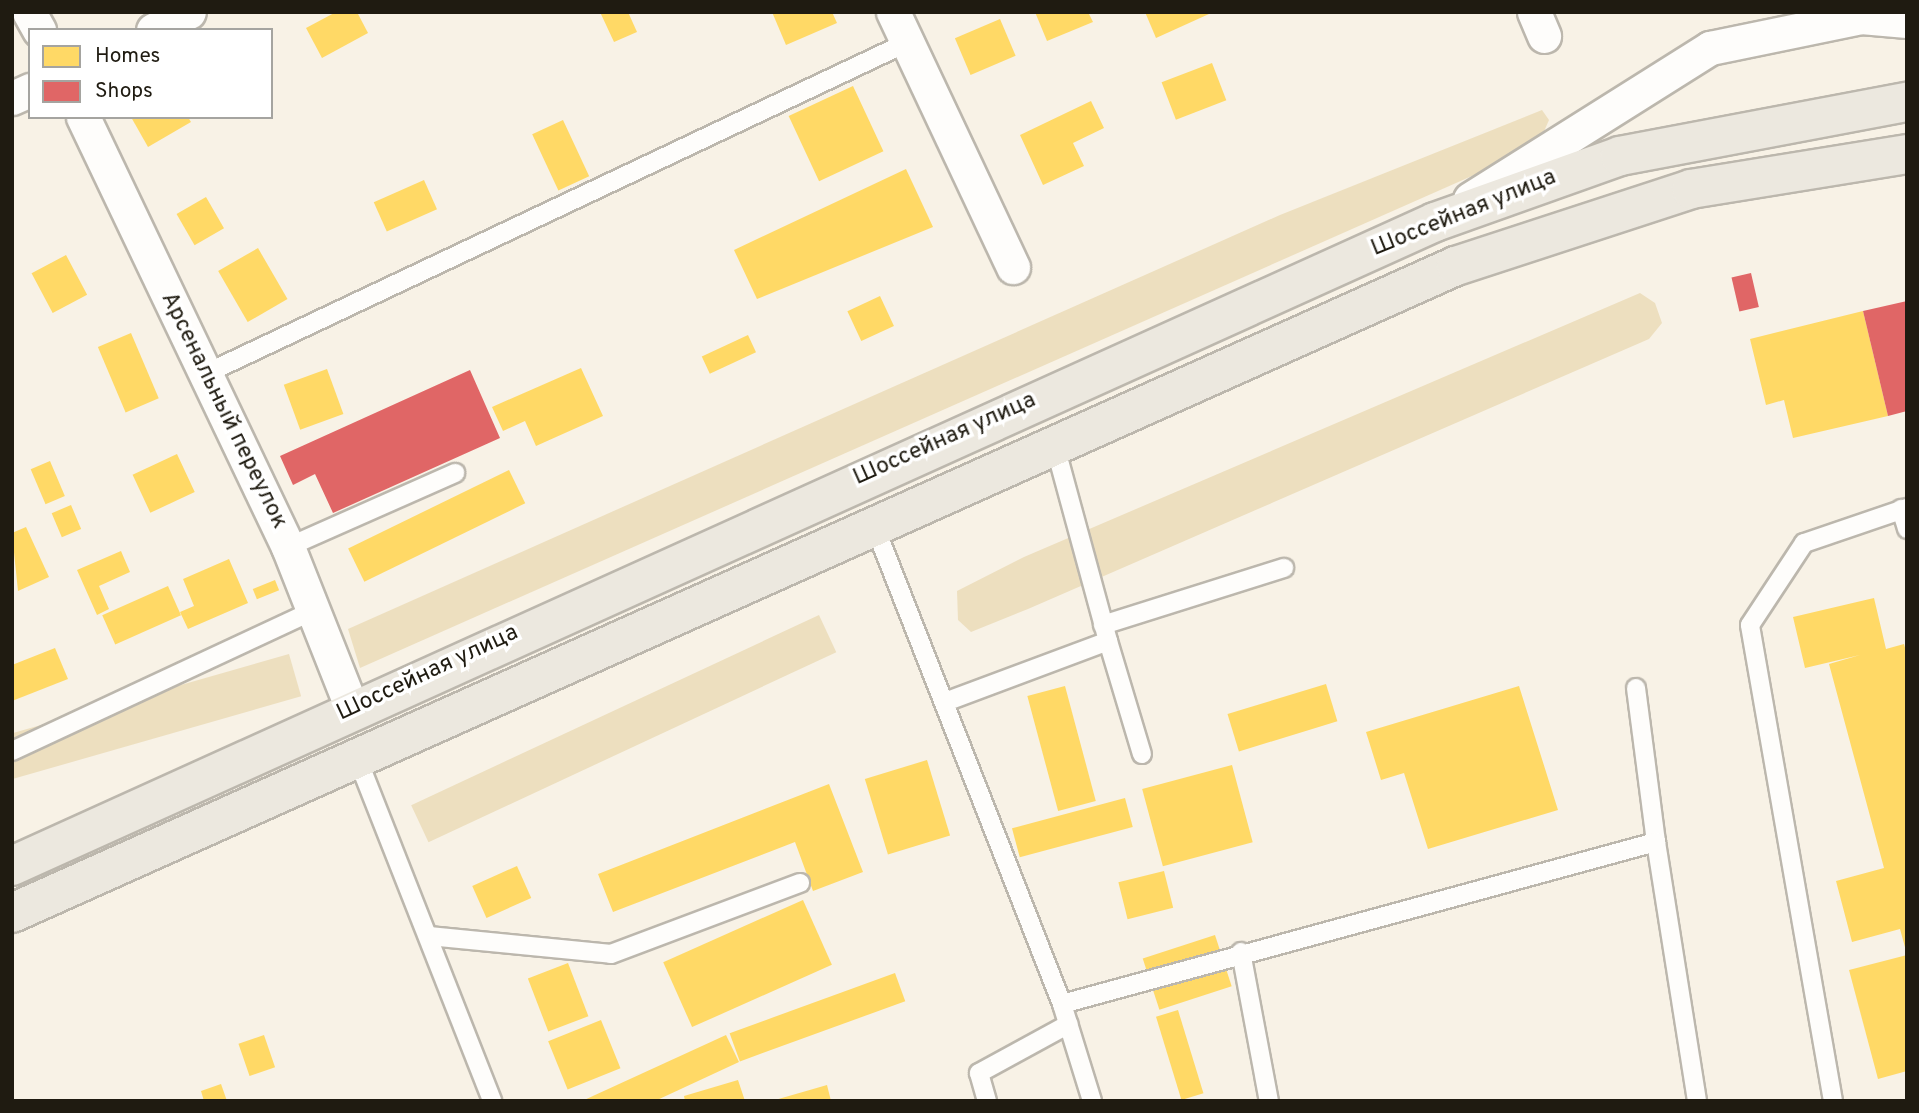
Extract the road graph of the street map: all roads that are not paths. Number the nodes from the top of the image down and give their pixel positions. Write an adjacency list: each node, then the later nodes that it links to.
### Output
1 (29, 12): 5 (street)
2 (189, 12): 6 (street)
3 (893, 12): 7 (street)
4 (1907, 21): 13 (street)
5 (38, 28)
6 (157, 28)
7 (906, 43): 14 (street); 15 (lane)
8 (28, 91): 9 (street)
9 (12, 98)
10 (1907, 102): 13 (main road, Шоссейная улица)
11 (84, 119): 15 (street, Арсенальный переулок)
12 (1907, 154): 16 (main road, Шоссейная улица)
13 (1435, 222): 27 (main road, Шоссейная улица)
14 (1013, 267)
15 (205, 374): 21 (street, Арсенальный переулок)
16 (1054, 442): 19 (main road, Шоссейная улица); 24 (lane)
17 (455, 473): 21 (lane)
18 (1904, 509): 20 (lane); 44 (lane)
19 (873, 522): 26 (lane); 30 (main road, Шоссейная улица)
20 (1907, 529)
21 (288, 547): 23 (street, Арсенальный переулок)
22 (1284, 568): 24 (lane)
23 (315, 610): 27 (street, Арсенальный переулок); 28 (lane)
24 (1105, 633): 26 (lane); 29 (lane)
25 (1636, 688): 31 (lane)
26 (945, 702): 37 (lane)
27 (352, 709): 32 (main road, Шоссейная улица)
28 (12, 751)
29 (1142, 754)
30 (356, 755): 34 (main road, Шоссейная улица); 35 (lane)
31 (1656, 842): 36 (lane); 43 (lane)
32 (12, 866)
33 (800, 883): 35 (lane)
34 (12, 914)
35 (429, 936): 39 (lane)
36 (1241, 952): 37 (lane); 42 (lane)
37 (1062, 1004): 38 (lane)
38 (1069, 1024): 40 (lane); 41 (lane)
39 (492, 1101)
40 (987, 1101)
41 (1092, 1101)
42 (1269, 1101)
43 (1697, 1101)
44 (1833, 1101)

